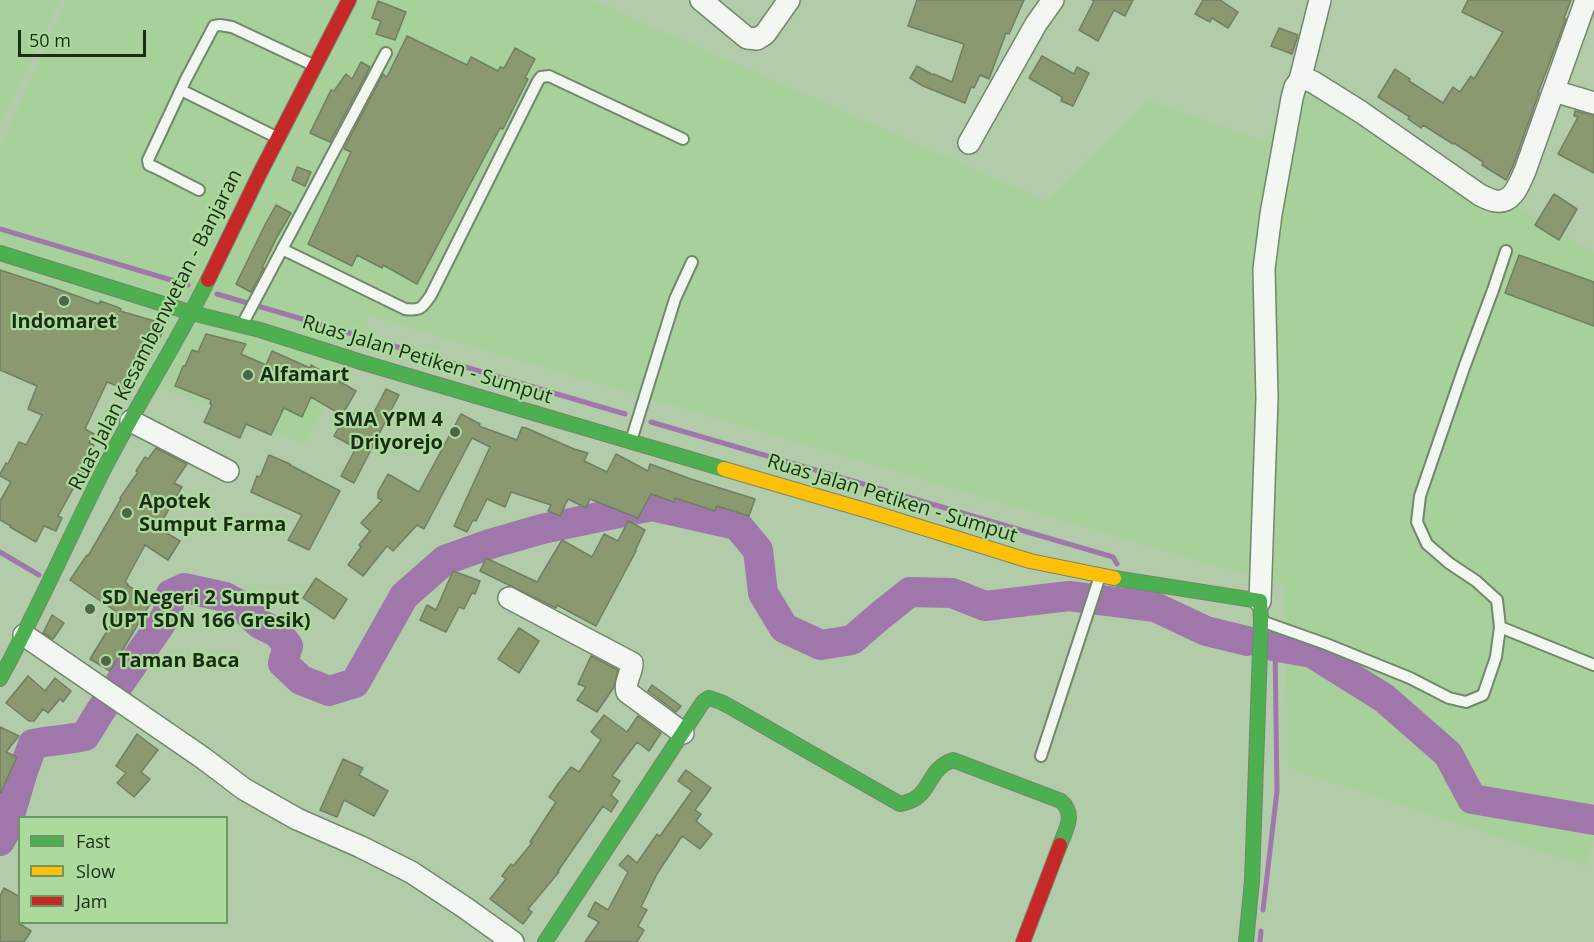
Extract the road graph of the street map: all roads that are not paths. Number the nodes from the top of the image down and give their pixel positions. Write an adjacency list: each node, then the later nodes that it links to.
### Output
1 (350, 0): 8 (main road, Ruas Jalan Kesambenwetan - Banjaran)
2 (701, 0): 3 (street)
3 (789, 0)
4 (1053, 0): 15 (street)
5 (1320, 0): 9 (street)
6 (1586, 0): 11 (street)
7 (386, 53): 17 (lane)
8 (315, 66): 10 (lane); 13 (main road, Ruas Jalan Kesambenwetan - Banjaran)
9 (1300, 80): 11 (street); 28 (street)
10 (182, 90): 13 (lane); 16 (lane)
11 (1554, 91): 12 (street)
12 (1594, 103)
13 (278, 138): 21 (main road, Ruas Jalan Kesambenwetan - Banjaran)
14 (683, 139): 17 (lane)
15 (969, 143)
16 (199, 190)
17 (282, 249): 22 (lane)
18 (1506, 252): 29 (lane)
19 (0, 254): 21 (main road, Ruas Jalan Petiken - Sumput)
20 (692, 262): 24 (lane)
21 (192, 313): 22 (main road, Ruas Jalan Petiken - Sumput); 23 (main road, Ruas Jalan Kesambenwetan - Banjaran)
22 (242, 326): 24 (main road, Ruas Jalan Petiken - Sumput)
23 (131, 421): 25 (street); 30 (main road, Ruas Jalan Kesambenwetan - Banjaran)
24 (631, 441): 26 (main road, Ruas Jalan Petiken - Sumput)
25 (228, 471)
26 (1098, 583): 28 (main road, Ruas Jalan Petiken - Sumput); 34 (lane)
27 (509, 598): 33 (street)
28 (1261, 611): 29 (lane); 38 (main road)
29 (1500, 627): 31 (lane)
30 (24, 635): 32 (main road, Ruas Jalan Kesambenwetan - Banjaran); 35 (street)
31 (1594, 665)
32 (0, 679)
33 (683, 733): 36 (main road); 37 (main road)
34 (1041, 756)
35 (513, 942)
36 (545, 942)
37 (1023, 942)
38 (1246, 942)

